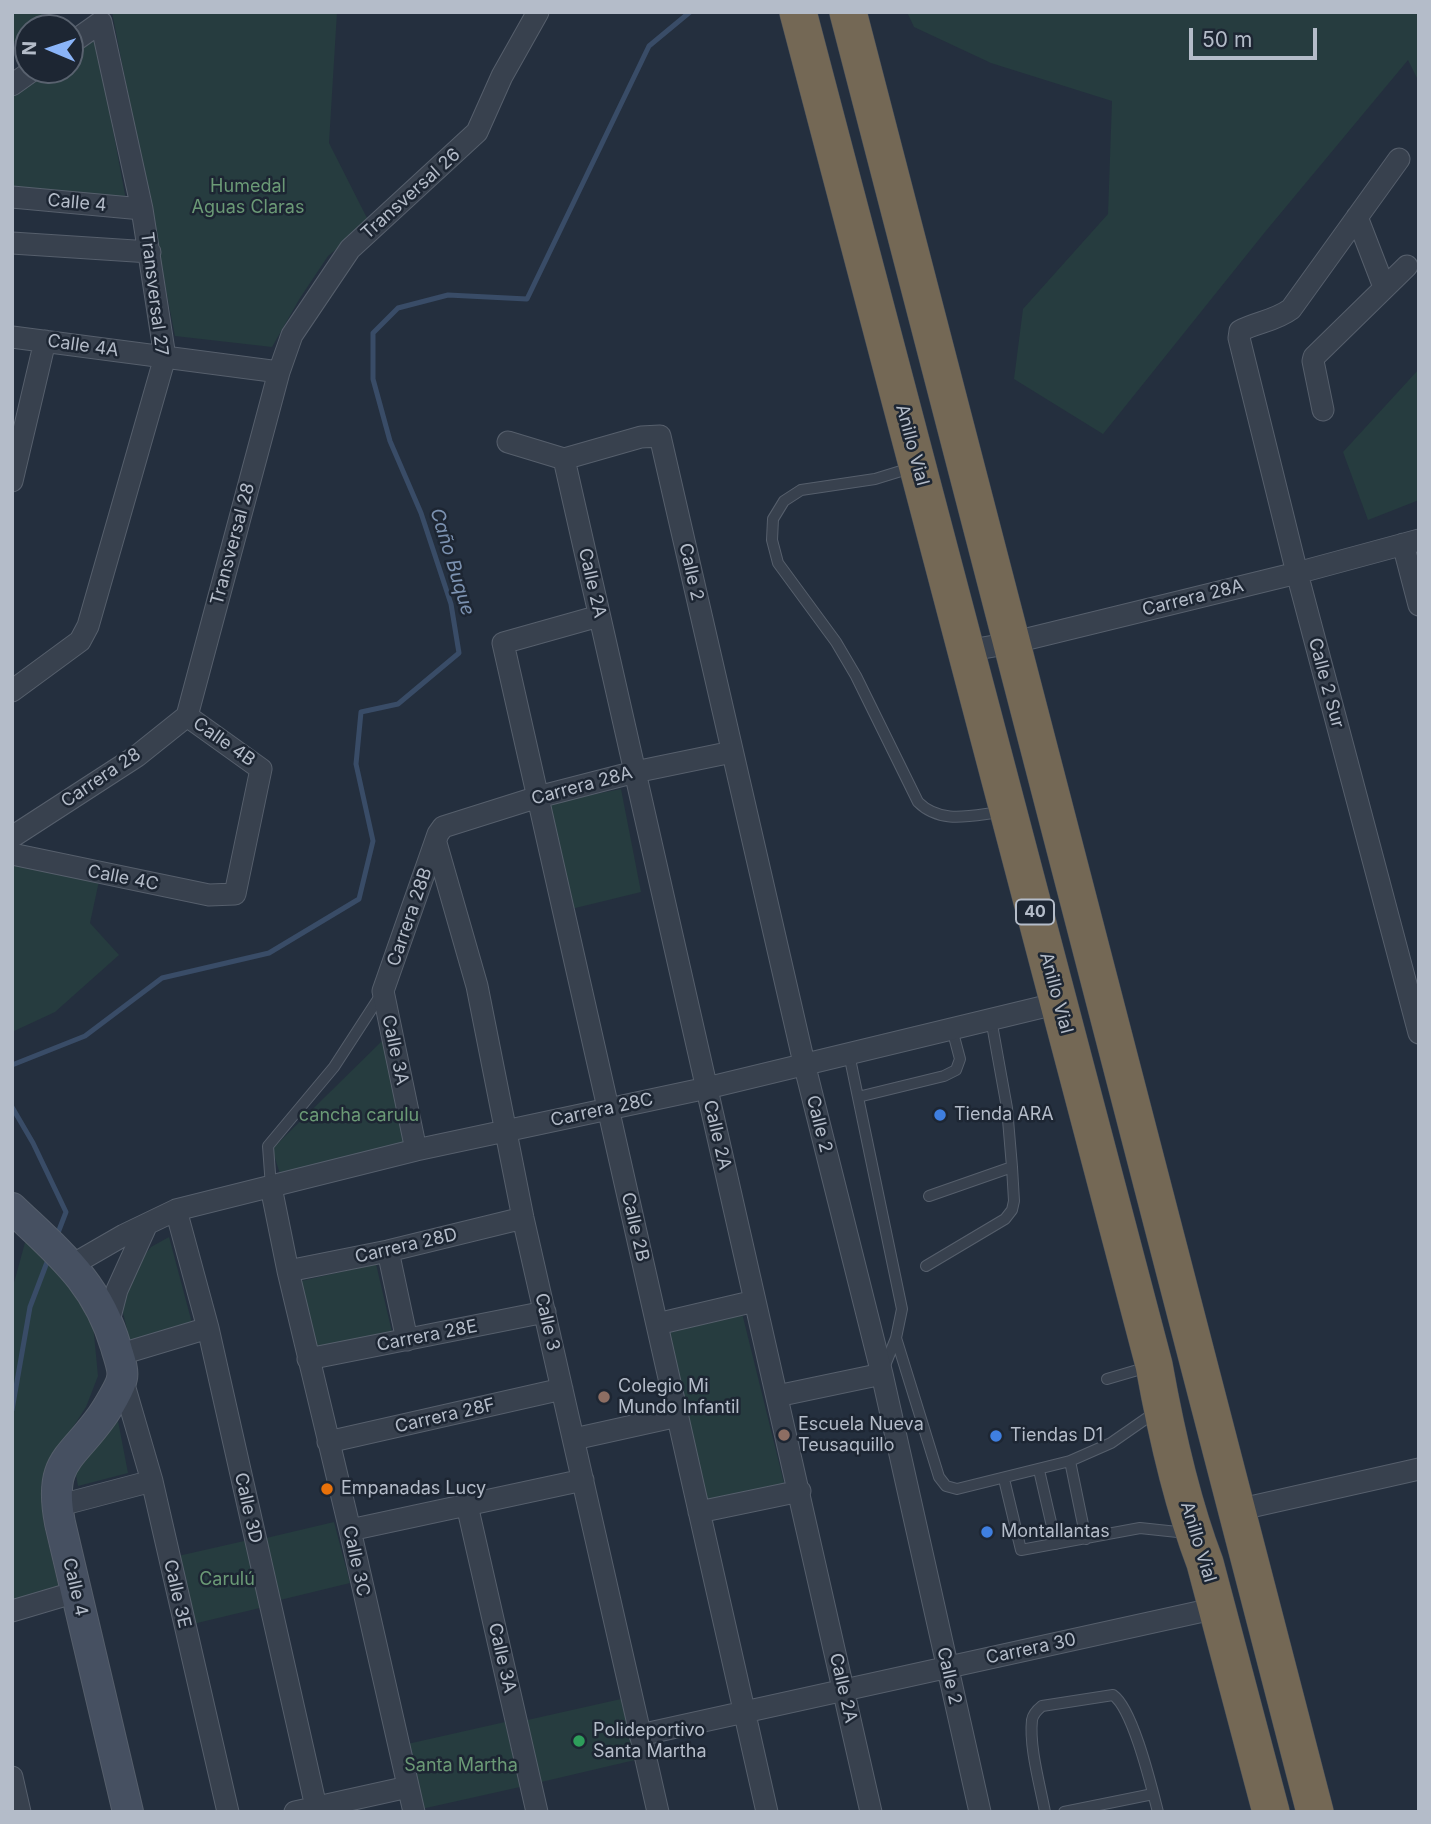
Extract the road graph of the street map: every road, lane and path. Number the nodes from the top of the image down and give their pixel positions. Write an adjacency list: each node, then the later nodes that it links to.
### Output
1 (538, 12): 16 (street, Transversal 26)
2 (798, 12): 20 (highway, Anillo Vial / 40)
3 (848, 12): 26 (highway, 40)
4 (84, 34): 7 (street, Transversal 27)
5 (1399, 159): 8 (street)
6 (12, 197): 7 (street, Calle 4)
7 (142, 209): 10 (street, Transversal 27)
8 (1357, 217): 12 (street); 23 (street, Calle 2 Sur)
9 (12, 243): 10 (street)
10 (150, 252): 15 (street, Transversal 27)
11 (1407, 266): 12 (street)
12 (1384, 287): 17 (street)
13 (12, 337): 14 (street, Calle 4A)
14 (44, 341): 15 (street, Calle 4A); 21 (street)
15 (165, 357): 16 (street, Calle 4A); 28 (street, Transversal 27)
16 (279, 372): 29 (street, Transversal 28)
17 (1323, 410)
18 (508, 442): 19 (street)
19 (564, 459): 25 (street, Calle 2A); 30 (street, Calle 2)
20 (917, 466): 27 (highway, Anillo Vial / 40); 33 (lane)
21 (12, 481)
22 (1411, 542): 23 (street, Carrera 28A); 24 (street)
23 (1297, 573): 26 (street, Carrera 28A); 38 (street, Calle 2 Sur)
24 (1419, 605)
25 (599, 616): 31 (street, Calle 2A); 32 (street, Calle 2B)
26 (1011, 643): 27 (street, Carrera 28A); 89 (highway, 40)
27 (966, 651): 33 (highway, Anillo Vial / 40)
28 (12, 691)
29 (187, 716): 34 (street, Carrera 28); 37 (street, Calle 4B)
30 (732, 752): 31 (street, Carrera 28A); 45 (street, Calle 2)
31 (635, 772): 32 (street, Carrera 28A); 46 (street, Calle 2A)
32 (538, 797): 35 (street, Carrera 28A); 48 (street, Calle 2B)
33 (1008, 812): 40 (highway, Anillo Vial / 40)
34 (12, 837)
35 (437, 838): 39 (street, Carrera 28B); 49 (street, Calle 3)
36 (12, 854): 37 (street, Calle 4C)
37 (235, 894)
38 (1410, 970): 43 (street, Calle 2 Sur)
39 (383, 991): 50 (street, Calle 3A); 52 (lane)
40 (1059, 1003): 41 (street, Carrera 28C); 70 (highway, Anillo Vial / 40)
41 (991, 1019): 42 (street, Carrera 28C); 51 (lane)
42 (952, 1030): 44 (street, Carrera 28C); 47 (lane)
43 (1419, 1033)
44 (849, 1054): 45 (street, Carrera 28C); 47 (lane)
45 (804, 1063): 46 (street, Carrera 28C); 72 (street, Calle 2)
46 (707, 1088): 48 (street, Carrera 28C); 62 (street, Calle 2A)
47 (858, 1097): 67 (lane)
48 (609, 1108): 49 (street, Carrera 28C); 65 (street, Calle 2B)
49 (505, 1130): 50 (street, Carrera 28C); 56 (street, Calle 3)
50 (416, 1150): 52 (street, Carrera 28C)
51 (1012, 1167): 53 (lane); 60 (lane)
52 (271, 1187): 55 (street, Carrera 28C); 61 (street, Calle 3C)
53 (929, 1196)
54 (12, 1208): 59 (street)
55 (176, 1210): 57 (street, Carrera 28C); 66 (street, Calle 3D)
56 (523, 1218): 58 (street, Carrera 28D); 63 (street, Calle 3)
57 (147, 1224): 59 (street, Carrera 28C); 64 (street)
58 (388, 1251): 61 (street, Carrera 28D); 68 (street)
59 (68, 1261): 64 (street)
60 (926, 1266)
61 (288, 1271): 69 (street, Calle 3C)
62 (755, 1301): 65 (street); 75 (street, Calle 2A)
63 (545, 1312): 68 (street, Carrera 28E); 74 (street, Calle 3)
64 (108, 1321): 71 (street)
65 (657, 1324): 77 (street, Calle 2B)
66 (208, 1328): 71 (street); 105 (street, Calle 3D)
67 (896, 1338): 72 (lane); 83 (lane)
68 (407, 1340): 69 (street, Carrera 28E)
69 (308, 1359): 79 (street, Calle 3C)
70 (1154, 1365): 73 (lane); 76 (highway, Anillo Vial / 40)
71 (120, 1367): 85 (street, Calle 3E); 88 (street, Calle 4)
72 (882, 1374): 75 (street); 98 (street, Calle 2)
73 (1107, 1379)
74 (562, 1389): 78 (street, Calle 3); 79 (street, Carrera 28F)
75 (778, 1396): 86 (street, Calle 2A)
76 (1161, 1408): 80 (lane); 92 (highway, Anillo Vial / 40)
77 (678, 1416): 78 (street); 90 (street, Calle 2B)
78 (574, 1439): 84 (street, Calle 3)
79 (328, 1442): 91 (street, Calle 3C)
80 (1070, 1461): 82 (lane); 93 (lane)
81 (1419, 1469): 89 (street)
82 (1039, 1470): 83 (lane); 94 (lane)
83 (1004, 1479): 94 (lane)
84 (583, 1480): 87 (street); 101 (street, Calle 3)
85 (152, 1481): 88 (street); 108 (street, Calle 3E)
86 (800, 1491): 90 (street); 99 (street, Calle 2A)
87 (467, 1505): 91 (street); 111 (street, Calle 3A)
88 (57, 1506): 95 (street, Calle 4)
89 (1237, 1510): 120 (highway, 40)
90 (699, 1512): 100 (street, Calle 2B)
91 (350, 1530): 103 (street, Calle 3C)
92 (1194, 1533): 93 (lane); 96 (highway, Anillo Vial / 40)
93 (1086, 1539): 94 (lane)
94 (1056, 1544)
95 (76, 1592): 97 (street); 107 (street, Calle 4)
96 (1217, 1608): 98 (street, Carrera 30); 119 (highway, Anillo Vial / 40)
97 (12, 1611)
98 (946, 1667): 99 (street, Carrera 30); 115 (street, Calle 2)
99 (844, 1691): 100 (street, Carrera 30); 114 (street, Calle 2A)
100 (745, 1712): 101 (street, Carrera 30); 113 (street, Calle 2B)
101 (640, 1735): 112 (street, Calle 3)
102 (12, 1776): 106 (street)
103 (408, 1787): 105 (street); 110 (street, Calle 3C)
104 (1153, 1794): 116 (lane); 117 (lane); 118 (lane)
105 (316, 1807): 109 (street)
106 (20, 1812)
107 (128, 1812)
108 (228, 1812)
109 (295, 1812)
110 (414, 1812)
111 (537, 1812)
112 (658, 1812)
113 (767, 1812)
114 (871, 1812)
115 (980, 1812)
116 (1045, 1812)
117 (1064, 1812)
118 (1158, 1812)
119 (1271, 1812)
120 (1315, 1812)

